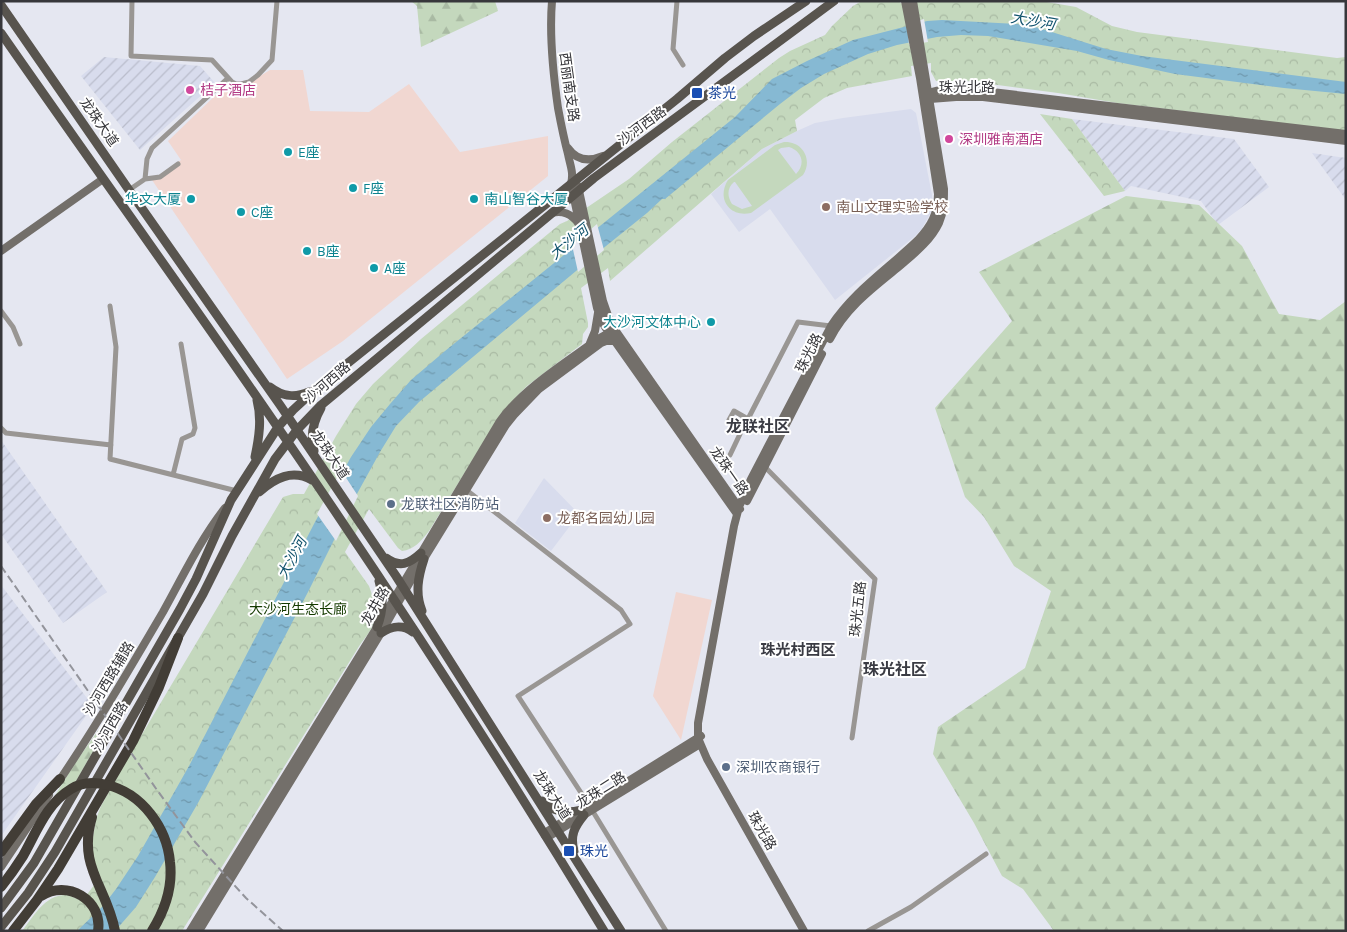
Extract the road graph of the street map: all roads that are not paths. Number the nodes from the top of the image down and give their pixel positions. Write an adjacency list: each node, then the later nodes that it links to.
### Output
1 (132, 1): 11 (street)
2 (277, 1): 11 (street)
3 (552, 1): 15 (street, 西丽南支路)
4 (677, 1): 10 (street)
5 (834, 1): 22 (main road, 沙河西路)
6 (803, 2): 16 (main road, 沙河西路)
7 (910, 4): 12 (street, 珠光路)
8 (1, 5): 21 (main road, 龙珠大道)
9 (1, 33): 18 (main road, 龙珠大道)
10 (683, 66)
11 (228, 78): 19 (street)
12 (927, 96): 13 (street, 珠光北路); 14 (street, 珠光北路); 29 (street, 珠光路); 46 (street, 珠光路)
13 (1346, 134)
14 (1346, 141)
15 (566, 145): 16 (street); 20 (street, 西丽南支路)
16 (608, 155): 20 (main road, 沙河西路)
17 (178, 164): 19 (street)
18 (102, 179): 25 (street); 36 (main road, 龙珠大道)
19 (146, 179): 21 (street)
20 (574, 179): 22 (street, 龙珠一路); 35 (main road, 沙河西路)
21 (129, 190): 34 (main road, 龙珠大道)
22 (576, 193): 23 (main road, 沙河西路); 24 (street, 龙珠一路); 30 (street, 龙珠一路)
23 (552, 213): 24 (street); 37 (main road, 沙河西路)
24 (580, 226): 27 (street, 龙珠一路)
25 (2, 248)
26 (110, 306): 43 (street)
27 (598, 308): 30 (street, 龙珠一路); 33 (street)
28 (1, 311): 31 (street)
29 (831, 326): 44 (street); 54 (street, 珠光路)
30 (614, 337): 33 (street, 龙井路); 50 (street, 龙井路); 54 (street, 龙珠一路)
31 (20, 344)
32 (181, 344): 48 (street)
33 (586, 347): 50 (street, 龙井路)
34 (261, 378): 35 (main road); 38 (main road, 龙珠大道)
35 (318, 387): 38 (main road, 沙河西路)
36 (254, 393): 40 (main road, 龙珠大道); 47 (main road)
37 (326, 401): 41 (main road, 沙河西路); 45 (main road)
38 (287, 416): 40 (main road, 沙河西路); 41 (main road, 龙珠大道)
39 (1, 428): 43 (street)
40 (278, 428): 42 (main road, 龙珠大道); 47 (main road, 沙河西路)
41 (297, 430): 42 (main road, 沙河西路); 45 (main road, 龙珠大道)
42 (287, 442): 49 (main road, 龙珠大道); 52 (main road, 沙河西路)
43 (111, 445): 48 (street)
44 (730, 455)
45 (316, 458): 55 (main road, 龙珠大道)
46 (764, 466): 54 (street, 珠光路); 64 (street, 珠光五路)
47 (251, 468): 51 (main road, 沙河西路)
48 (173, 474): 51 (street)
49 (314, 482): 52 (main road); 57 (main road, 龙珠大道)
50 (464, 488): 56 (street, 龙井路); 69 (street)
51 (237, 491): 53 (main road, 沙河西路)
52 (253, 498): 63 (main road, 沙河西路)
53 (231, 500): 66 (street, 沙河西路辅路); 78 (main road, 沙河西路)
54 (739, 512): 65 (street, 珠光路)
55 (381, 554): 56 (main road); 58 (main road, 龙珠大道)
56 (422, 556): 58 (street, 龙井路); 60 (main road)
57 (377, 574): 59 (main road, 龙珠大道); 61 (main road)
58 (403, 588): 59 (street, 龙井路); 60 (main road, 龙珠大道)
59 (395, 601): 61 (street, 龙井路); 62 (main road, 龙珠大道)
60 (430, 629): 68 (main road, 龙珠大道)
61 (379, 630): 62 (main road); 84 (street, 龙井路); 85 (street, 龙井路)
62 (418, 636): 71 (main road, 龙珠大道)
63 (178, 638): 67 (highway); 79 (main road, 沙河西路)
64 (852, 738)
65 (700, 740): 69 (street, 龙珠二路); 89 (street, 珠光路)
66 (60, 779): 72 (highway); 75 (street, 沙河西路辅路)
67 (101, 795): 77 (highway); 82 (highway)
68 (536, 796): 69 (main road); 70 (main road, 龙珠大道)
69 (586, 810): 70 (street, 龙珠二路); 74 (main road); 88 (street)
70 (557, 828): 71 (street, 龙珠二路); 74 (main road, 龙珠大道)
71 (546, 835): 86 (main road, 龙珠大道)
72 (1, 852)
73 (986, 854): 90 (street)
74 (576, 858): 87 (main road, 龙珠大道)
75 (1, 867)
76 (1, 887): 83 (highway, bridge)
77 (37, 900): 80 (highway); 81 (highway)
78 (1, 908)
79 (1, 927)
80 (13, 931)
81 (98, 931)
82 (115, 931)
83 (152, 931)
84 (190, 931)
85 (199, 931)
86 (604, 931)
87 (621, 931)
88 (666, 931)
89 (804, 931)
90 (868, 931)

